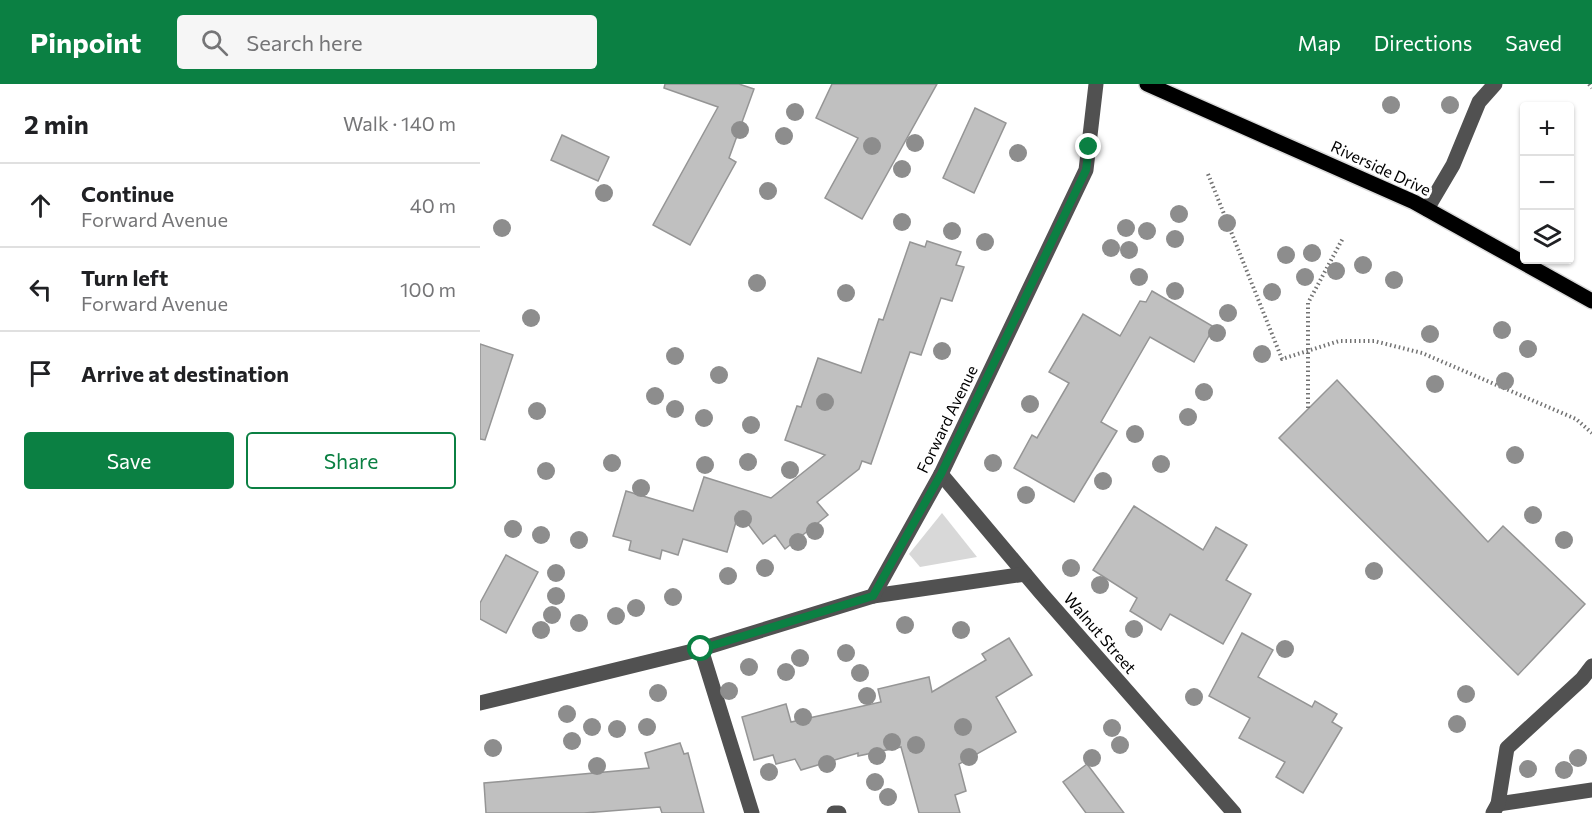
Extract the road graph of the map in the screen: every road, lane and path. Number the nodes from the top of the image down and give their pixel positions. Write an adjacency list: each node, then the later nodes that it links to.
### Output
1 (1096, 84): 13 (street, Forward Avenue)
2 (1147, 84): 7 (main road, Riverside Drive)
3 (1495, 84): 7 (street)
4 (1589, 84): 5 (path)
5 (1592, 88)
6 (1208, 174): 10 (path)
7 (1427, 209): 9 (main road, Riverside Drive)
8 (1343, 238): 10 (path)
9 (1592, 301)
10 (1308, 351): 11 (path); 12 (path)
11 (1308, 408)
12 (1592, 433)
13 (941, 474): 14 (street, Walnut Street); 15 (street, Forward Avenue)
14 (1025, 574): 15 (street); 24 (street, Walnut Street)
15 (873, 596): 16 (street)
16 (701, 649): 18 (street); 21 (street)
17 (1592, 666): 20 (street)
18 (480, 703)
19 (1592, 790): 20 (street)
20 (1496, 809)
21 (752, 813)
22 (834, 813): 23 (street)
23 (840, 813)
24 (1234, 813)

